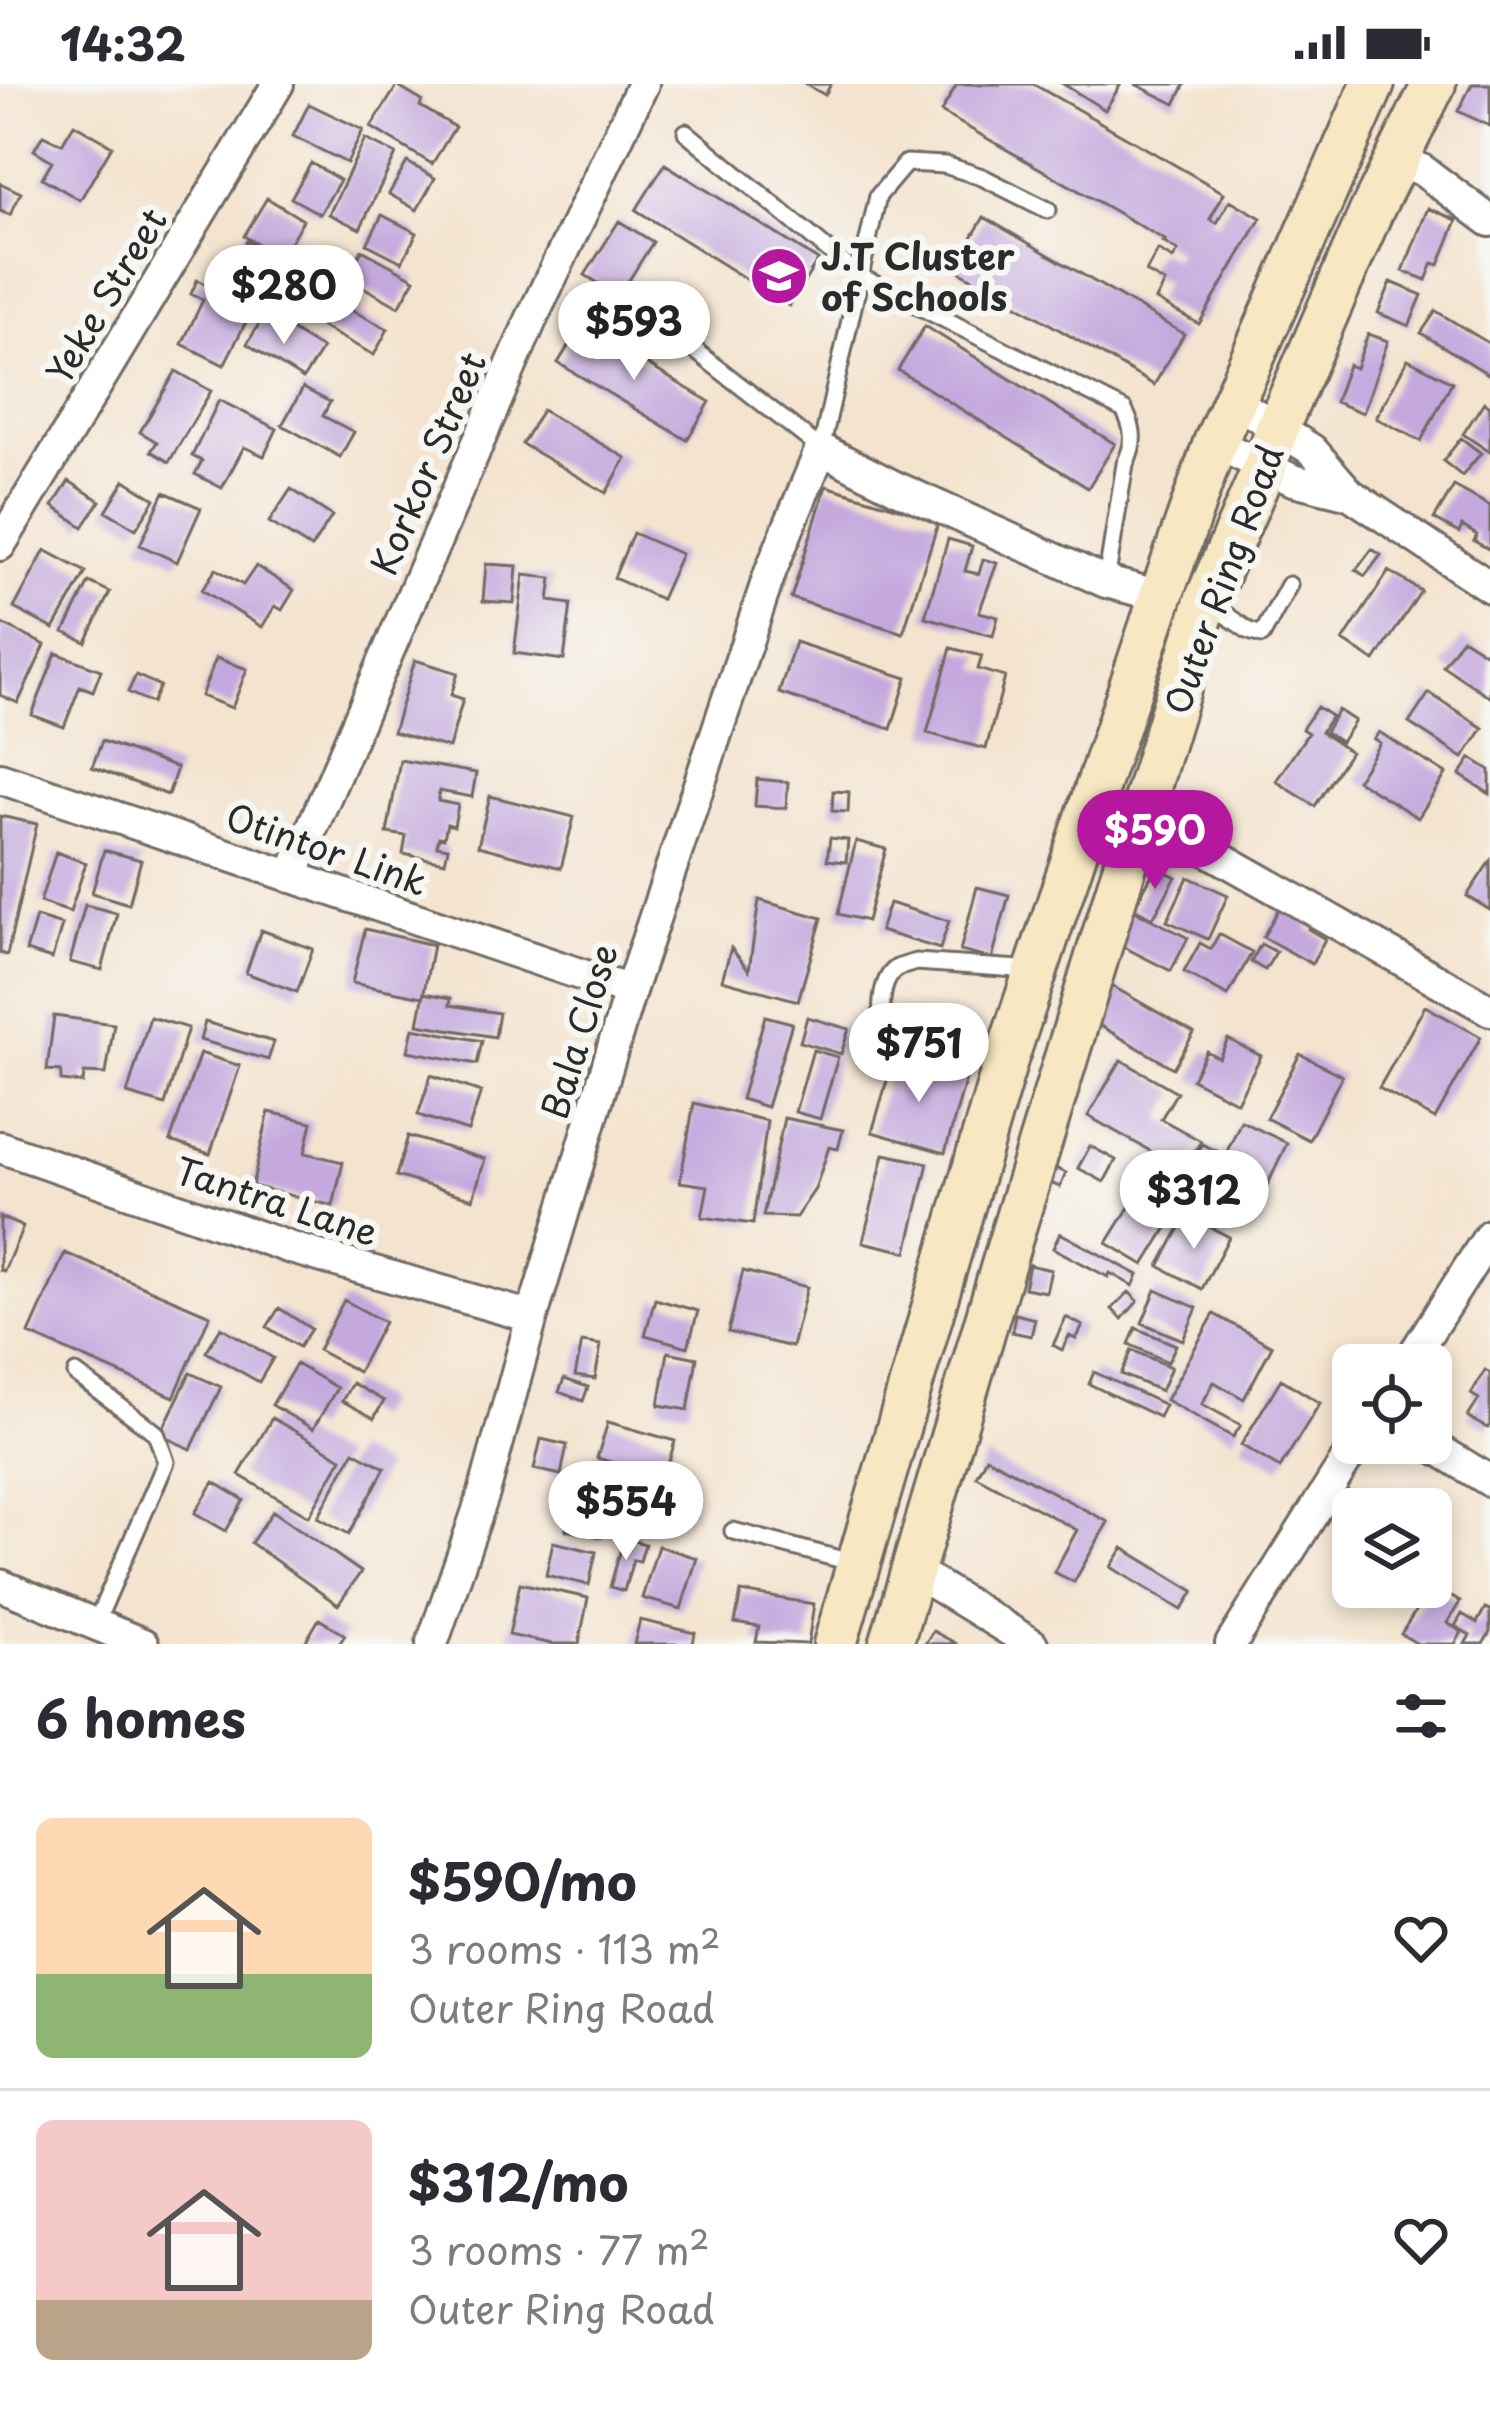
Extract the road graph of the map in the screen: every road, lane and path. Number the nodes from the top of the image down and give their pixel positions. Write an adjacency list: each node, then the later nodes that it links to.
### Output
1 (278, 84): 15 (street, Yeke Street)
2 (643, 84): 23 (street, Korkor Street)
3 (1373, 84): 11 (main road, Outer Ring Road)
4 (1434, 84): 6 (main road, Outer Ring Road)
5 (686, 132): 9 (lane)
6 (1395, 161): 8 (street); 13 (main road, Outer Ring Road)
7 (1048, 210): 9 (lane)
8 (1490, 220)
9 (859, 276): 14 (lane); 16 (lane)
10 (640, 307): 14 (lane)
11 (1234, 401): 12 (main road, Outer Ring Road); 13 (street)
12 (1215, 443): 13 (street); 19 (main road, Outer Ring Road)
13 (1271, 446): 18 (street); 20 (main road, Outer Ring Road)
14 (821, 449): 16 (street); 25 (street, Bala Close)
15 (0, 545)
16 (1106, 582): 19 (street)
17 (1289, 585): 20 (lane)
18 (1490, 587)
19 (1161, 596): 24 (main road, Outer Ring Road)
20 (1206, 601): 22 (main road, Outer Ring Road)
21 (0, 778): 23 (street, Otintor Link)
22 (1142, 813): 26 (street); 38 (main road, Outer Ring Road)
23 (291, 877): 25 (street, Otintor Link)
24 (1036, 970): 27 (main road, Outer Ring Road); 27 (lane)
25 (630, 991): 30 (street, Bala Close)
26 (1490, 1010)
27 (1006, 1060): 37 (main road, Outer Ring Road)
28 (0, 1148): 30 (street, Tantra Lane)
29 (1490, 1235): 31 (street)
30 (532, 1318): 42 (street, Bala Close)
31 (1420, 1344)
32 (76, 1374): 40 (lane)
33 (1452, 1458): 35 (street)
34 (1344, 1464): 46 (street)
35 (1490, 1481)
36 (733, 1531): 37 (lane)
37 (859, 1565): 43 (main road, Outer Ring Road)
38 (911, 1570): 44 (main road, Outer Ring Road); 45 (street)
39 (0, 1585): 40 (street)
40 (95, 1624): 41 (street)
41 (143, 1644)
42 (431, 1644)
43 (835, 1644)
44 (890, 1644)
45 (1032, 1644)
46 (1231, 1644)

